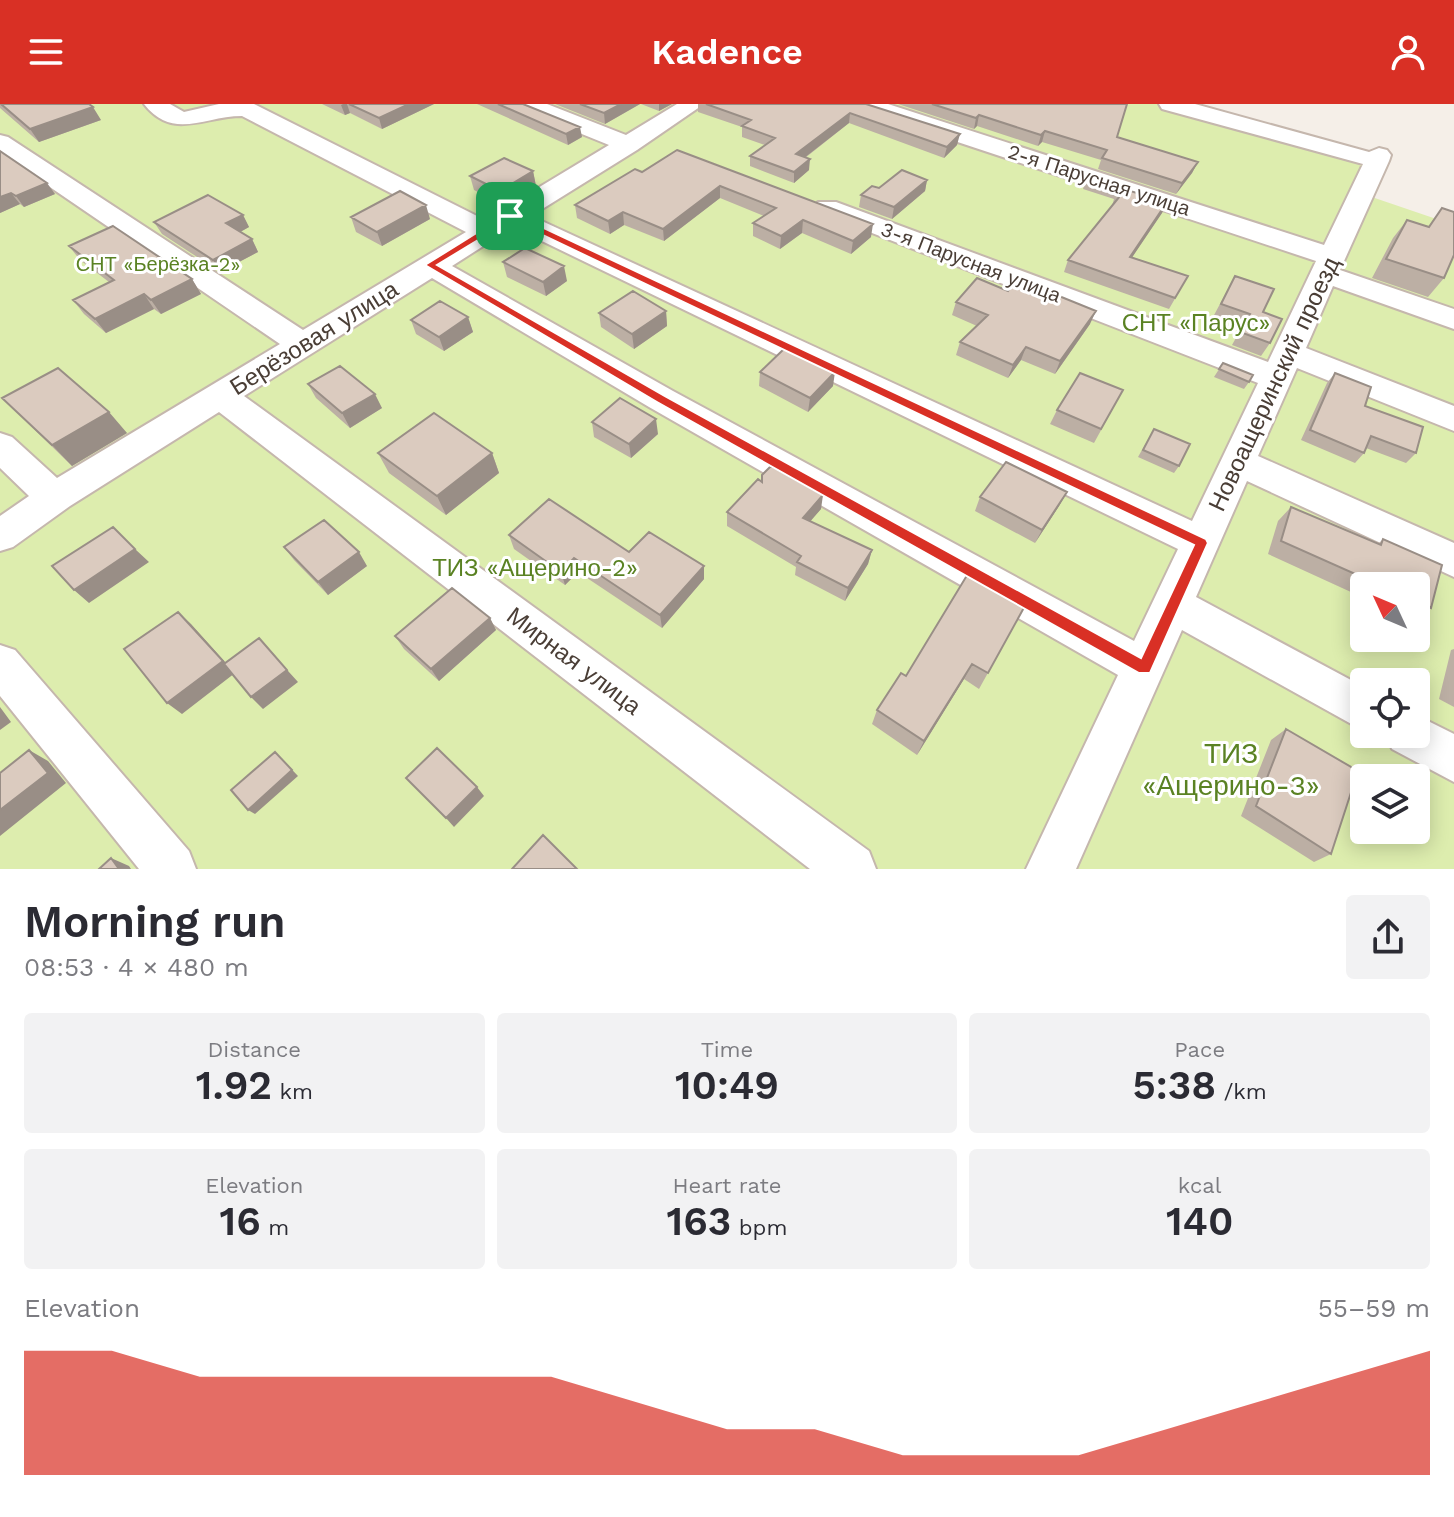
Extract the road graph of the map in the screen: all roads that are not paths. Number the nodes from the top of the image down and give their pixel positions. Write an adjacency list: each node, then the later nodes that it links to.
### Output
1 (155, 104): 6 (street)
2 (528, 104): 8 (street)
3 (693, 104): 8 (street, Берёзовая улица)
4 (866, 104): 12 (street, 2-я Парусная улица)
5 (1170, 104): 12 (street, Новоащеринский проезд)
6 (248, 107): 10 (street)
7 (0, 142): 14 (street)
8 (629, 145): 10 (street, Берёзовая улица)
9 (800, 197): 15 (street, 3-я Парусная улица)
10 (498, 224): 11 (street, Берёзовая улица); 22 (street)
11 (430, 265): 14 (street, Берёзовая улица); 26 (street)
12 (1329, 266): 13 (street, 2-я Парусная улица); 15 (street, Новоащеринский проезд)
13 (1454, 319)
14 (302, 344): 16 (street, Берёзовая улица)
15 (1283, 365): 17 (street, 3-я Парусная улица); 19 (street, Новоащеринский проезд)
16 (221, 396): 20 (street, Берёзовая улица); 31 (street, Мирная улица)
17 (1454, 419)
18 (0, 446): 20 (street)
19 (1239, 462): 22 (street, Новоащеринский проезд); 23 (street)
20 (57, 496): 21 (street, Берёзовая улица)
21 (0, 536)
22 (1202, 543): 24 (street, Новоащеринский проезд)
23 (1454, 561)
24 (1173, 604): 26 (street, Новоащеринский проезд); 27 (street)
25 (0, 664): 30 (street)
26 (1144, 668): 32 (street, Новоащеринский проезд)
27 (1350, 702)
28 (1430, 746): 29 (street)
29 (1454, 759)
30 (171, 869)
31 (851, 869)
32 (1051, 869)

